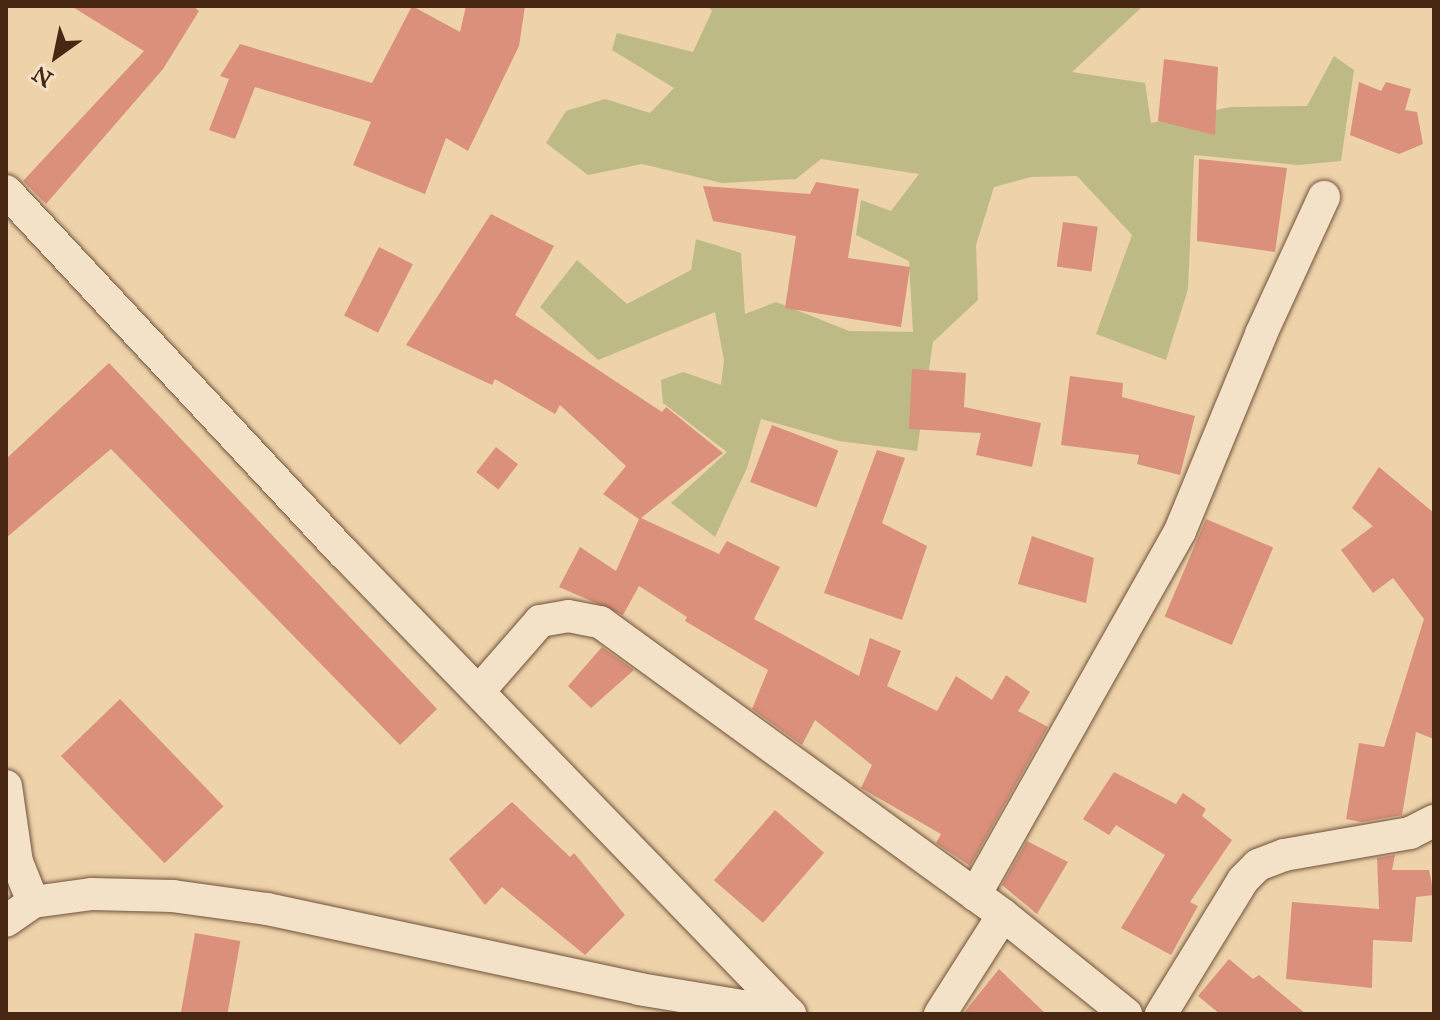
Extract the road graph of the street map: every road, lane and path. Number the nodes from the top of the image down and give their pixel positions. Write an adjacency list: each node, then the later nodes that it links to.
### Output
1 (6, 191): 3 (street)
2 (1324, 197): 6 (street)
3 (479, 691): 6 (street); 10 (street)
4 (6, 786): 7 (street)
5 (1434, 821): 13 (street)
6 (975, 895): 8 (street)
7 (33, 902): 9 (street); 10 (street)
8 (1003, 915): 11 (street); 12 (street)
9 (6, 921)
10 (790, 1014)
11 (940, 1014)
12 (1126, 1014)
13 (1161, 1014)

